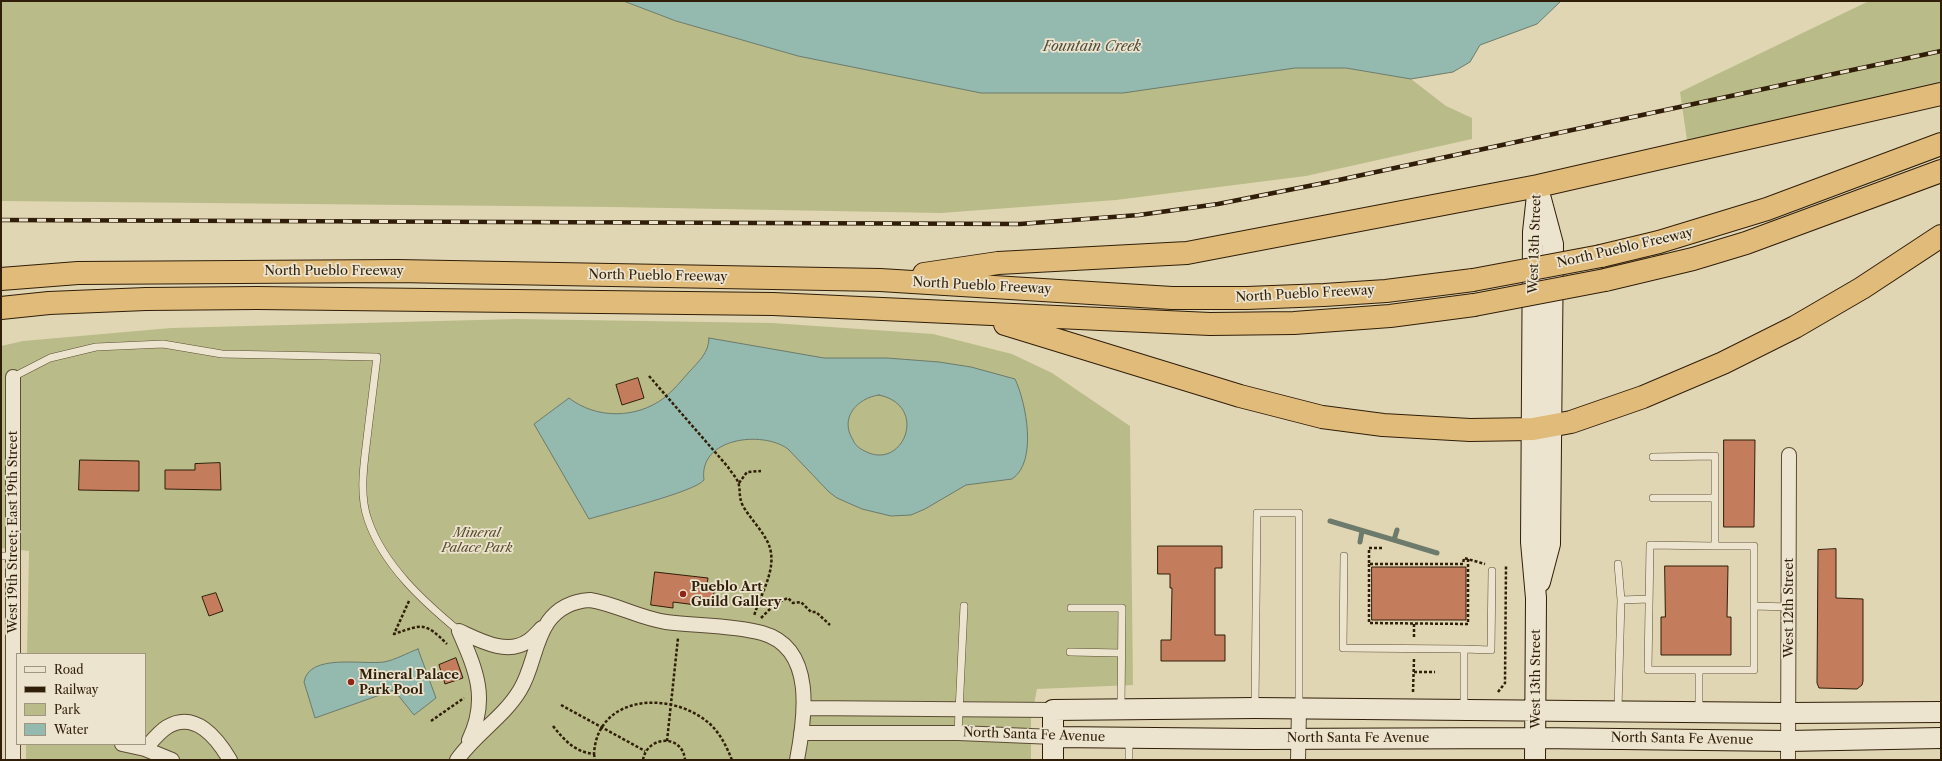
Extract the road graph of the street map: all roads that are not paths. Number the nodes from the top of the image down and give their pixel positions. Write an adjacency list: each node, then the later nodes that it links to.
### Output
1 (1941, 94): 4 (highway)
2 (1941, 144): 9 (highway, North Pueblo Freeway, bridge)
3 (1941, 171): 12 (highway, North Pueblo Freeway, bridge)
4 (1538, 186): 9 (highway); 15 (main road, West 13th Street)
5 (1941, 236): 15 (highway)
6 (1, 269): 7 (highway)
7 (78, 273): 8 (highway, North Pueblo Freeway); 9 (highway, North Pueblo Freeway)
8 (1, 279)
9 (880, 280)
10 (49, 303): 11 (highway, North Pueblo Freeway); 12 (highway, North Pueblo Freeway); 13 (highway)
11 (1, 308)
12 (967, 314): 15 (highway)
13 (1, 322)
14 (13, 377): 21 (street, West 19th Street; East 19th Street); 32 (lane)
15 (1542, 428): 44 (main road, West 13th Street)
16 (1789, 455): 29 (street, West 12th Street)
17 (1653, 457): 19 (lane)
18 (1653, 498): 19 (lane)
19 (1715, 498): 20 (lane)
20 (1715, 546): 25 (lane); 28 (lane)
21 (7, 556): 49 (street, West 19th Street; East 19th Street)
22 (1344, 556): 33 (lane)
23 (1618, 564): 26 (lane)
24 (1492, 571): 33 (lane)
25 (1649, 599): 26 (lane); 36 (lane)
26 (1621, 600): 45 (lane)
27 (964, 606): 40 (lane)
28 (1754, 606): 29 (lane); 36 (lane)
29 (1789, 607): 48 (street, West 12th Street)
30 (1071, 608): 35 (lane)
31 (548, 622): 32 (street); 38 (street); 60 (street)
32 (459, 631): 60 (street)
33 (1464, 649): 37 (lane)
34 (1070, 652): 35 (lane)
35 (1121, 653): 43 (lane)
36 (1699, 671): 46 (lane)
37 (1464, 701): 41 (main road, North Santa Fe Avenue); 44 (main road, North Santa Fe Avenue)
38 (804, 708): 40 (street, North Santa Fe Avenue); 50 (street)
39 (1255, 708): 41 (main road, North Santa Fe Avenue); 41 (lane); 43 (main road, North Santa Fe Avenue)
40 (960, 709): 42 (street, North Santa Fe Avenue); 51 (lane)
41 (1299, 709): 56 (street)
42 (1053, 710): 43 (main road, North Santa Fe Avenue); 52 (main road)
43 (1121, 710)
44 (1536, 711): 45 (main road, North Santa Fe Avenue); 54 (main road, West 13th Street)
45 (1618, 712): 46 (main road, North Santa Fe Avenue)
46 (1699, 712): 48 (main road, North Santa Fe Avenue)
47 (1941, 712): 48 (main road, North Santa Fe Avenue)
48 (1788, 713): 57 (street, West 12th Street)
49 (10, 723): 61 (street, West 19th Street; East 19th Street)
50 (801, 733): 51 (street, North Santa Fe Avenue); 65 (street)
51 (958, 733): 52 (street, North Santa Fe Avenue)
52 (1054, 737): 53 (main road, North Santa Fe Avenue); 66 (main road)
53 (1129, 737): 56 (main road, North Santa Fe Avenue); 67 (lane)
54 (1536, 738): 56 (main road, North Santa Fe Avenue); 57 (main road, North Santa Fe Avenue); 69 (main road, West 13th Street)
55 (1941, 738): 57 (main road, North Santa Fe Avenue)
56 (1298, 739): 68 (street)
57 (1788, 740): 70 (street, West 12th Street)
58 (128, 745): 59 (street)
59 (145, 748): 62 (street); 63 (street)
60 (465, 748): 64 (street)
61 (13, 760)
62 (172, 760)
63 (230, 760)
64 (457, 760)
65 (797, 760)
66 (1053, 760)
67 (1129, 760)
68 (1298, 760)
69 (1535, 760)
70 (1788, 760)

